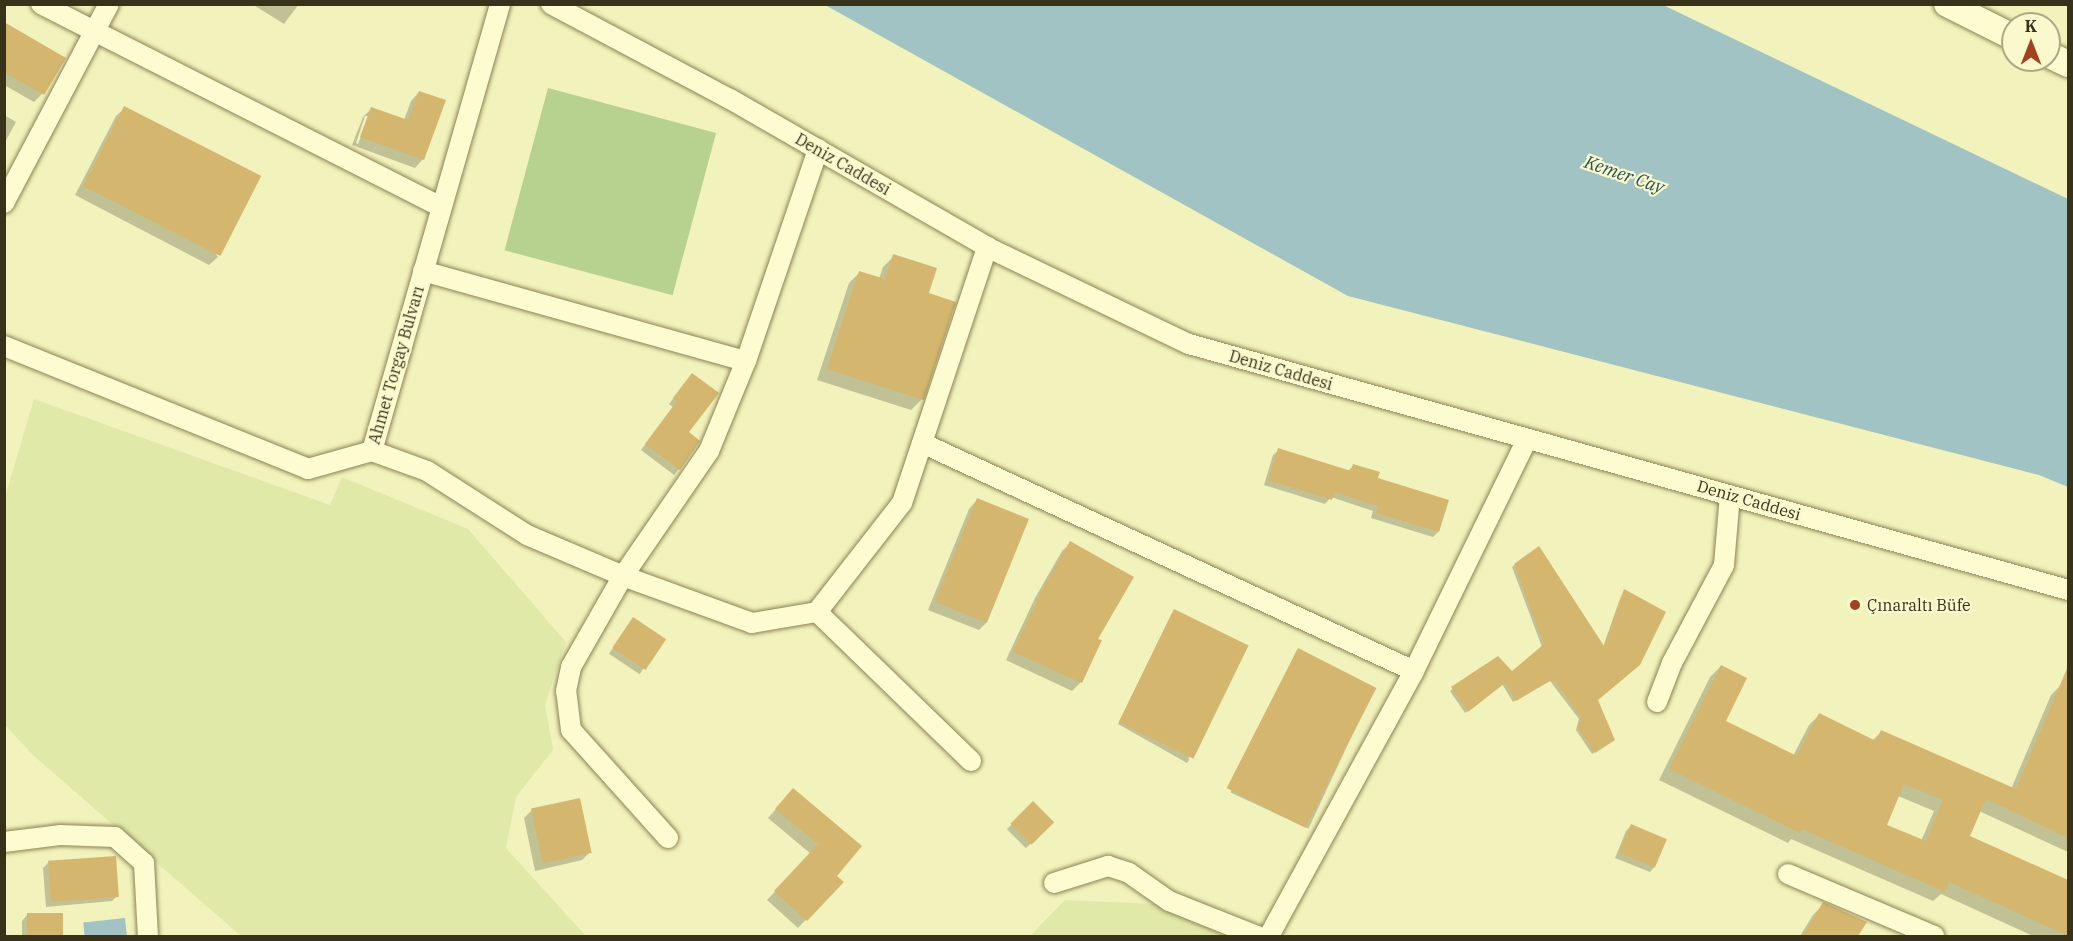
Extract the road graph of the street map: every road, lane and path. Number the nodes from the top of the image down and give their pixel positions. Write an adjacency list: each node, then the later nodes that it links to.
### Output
1 (41, 4): 7 (street)
2 (110, 4): 7 (street)
3 (500, 4): 10 (street, Ahmet Torgay Bulvarı)
4 (551, 4): 8 (street, Deniz Caddesi)
5 (1947, 4): 6 (street)
6 (2001, 31)
7 (94, 32): 9 (street); 10 (street)
8 (818, 149): 11 (street, Deniz Caddesi); 14 (street)
9 (4, 203)
10 (442, 207): 12 (street, Ahmet Torgay Bulvarı)
11 (987, 247): 15 (street, Deniz Caddesi); 16 (street)
12 (423, 272): 14 (street); 17 (street, Ahmet Torgay Bulvarı)
13 (4, 346): 17 (street, Ahmet Torgay Bulvarı)
14 (746, 361): 19 (street)
15 (1527, 439): 18 (street, Deniz Caddesi); 22 (street)
16 (922, 443): 21 (street); 22 (street)
17 (372, 451): 19 (street)
18 (1730, 495): 20 (street, Deniz Caddesi); 23 (street)
19 (622, 576): 21 (street); 25 (street)
20 (2068, 590)
21 (817, 612): 24 (street)
22 (1414, 671): 31 (street)
23 (1657, 702)
24 (971, 761)
25 (668, 838)
26 (4, 842): 29 (street)
27 (1788, 874): 32 (street)
28 (1054, 883): 30 (street)
29 (148, 936)
30 (1257, 936)
31 (1269, 936)
32 (1934, 936)

